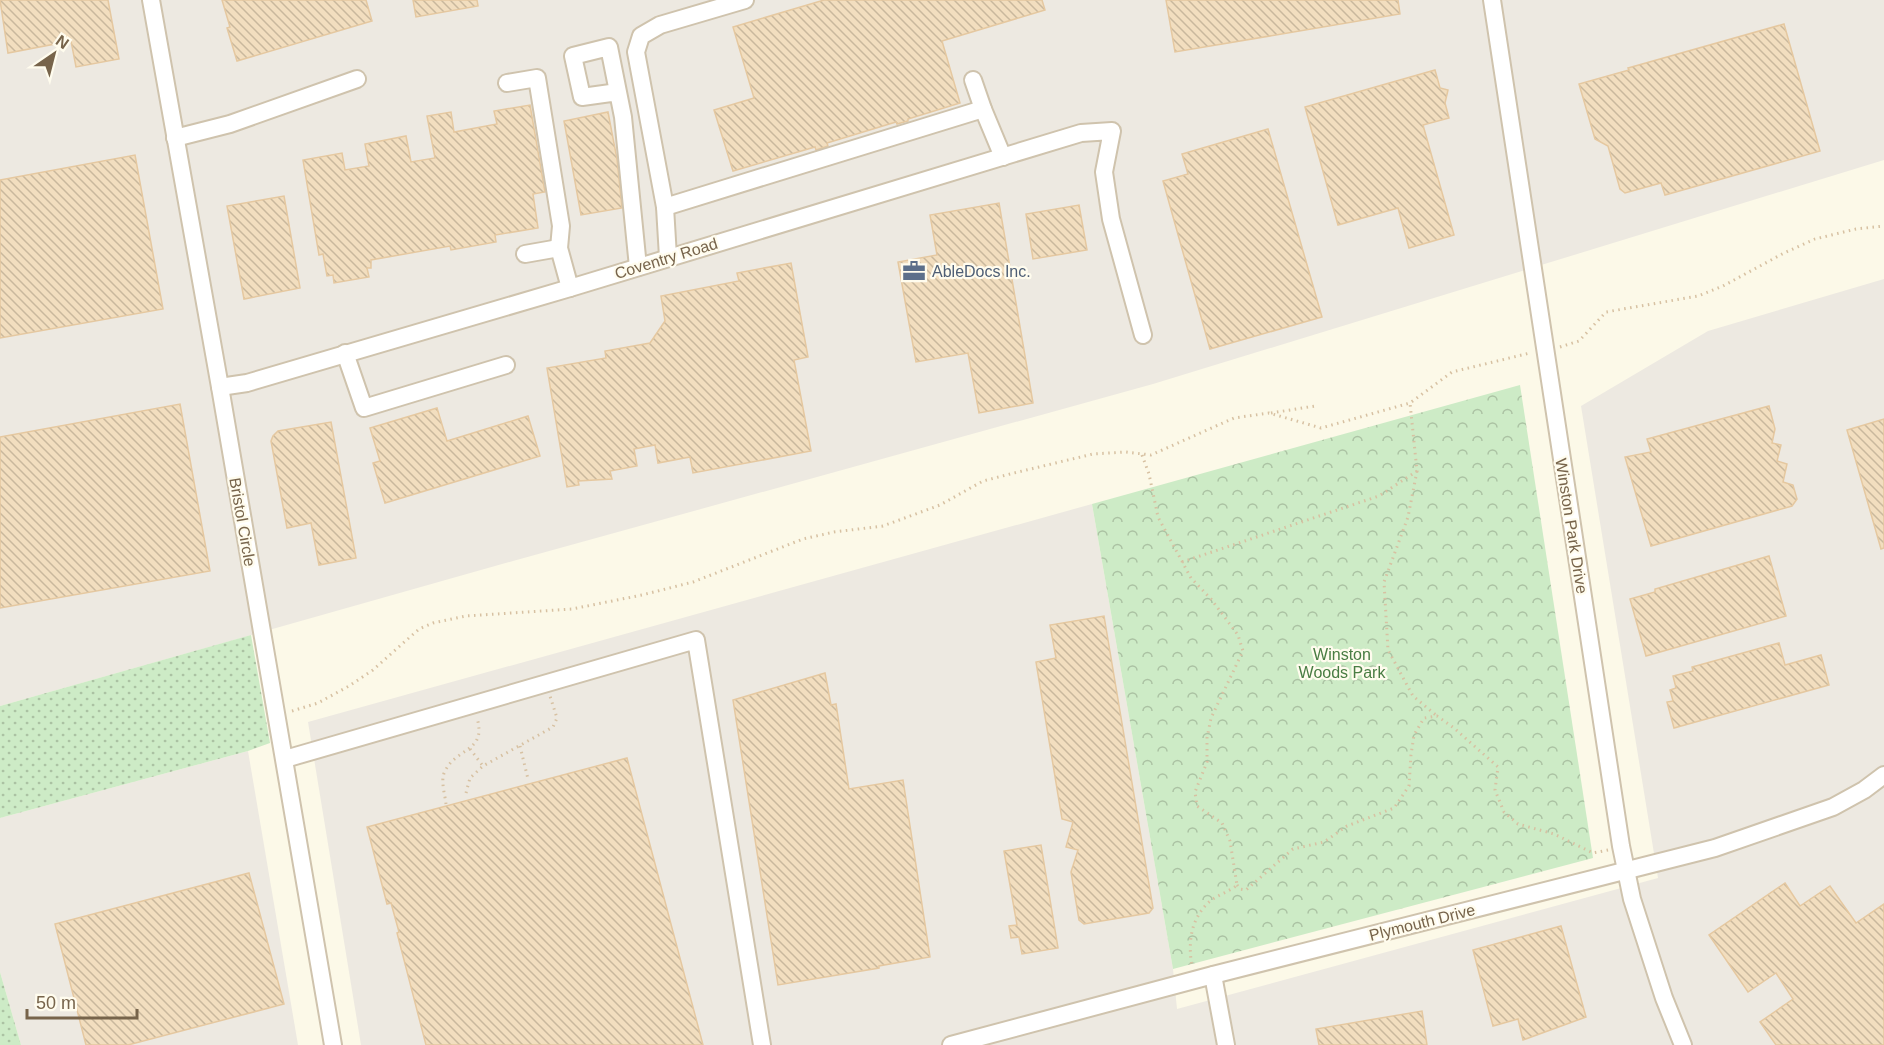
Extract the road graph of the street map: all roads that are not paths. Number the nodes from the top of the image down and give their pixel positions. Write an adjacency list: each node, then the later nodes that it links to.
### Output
1 (151, 0): 9 (street, Bristol Circle)
2 (745, 0): 11 (street)
3 (1492, 0): 23 (street, Winston Park Drive)
4 (357, 79): 9 (street)
5 (974, 80): 8 (street)
6 (507, 83): 12 (street)
7 (618, 92): 15 (street)
8 (983, 109): 10 (street); 11 (street)
9 (175, 138): 20 (street, Bristol Circle)
10 (1003, 157): 14 (street, Coventry Road); 17 (street, Coventry Road)
11 (665, 207): 14 (street)
12 (559, 248): 13 (street); 16 (street)
13 (525, 254)
14 (668, 257): 15 (street, Coventry Road)
15 (638, 267): 16 (street, Coventry Road)
16 (570, 288): 18 (street, Coventry Road)
17 (1143, 335)
18 (345, 353): 19 (street); 20 (street, Coventry Road)
19 (506, 365)
20 (220, 387): 21 (street, Bristol Circle)
21 (285, 759): 25 (street, Bristol Circle); 26 (street)
22 (1884, 775): 23 (street, Plymouth Drive)
23 (1626, 870): 24 (street, Plymouth Drive); 29 (street, Winston Park Drive)
24 (1213, 975): 27 (street, Plymouth Drive); 28 (street)
25 (333, 1045)
26 (762, 1045)
27 (951, 1045)
28 (1226, 1045)
29 (1683, 1045)

